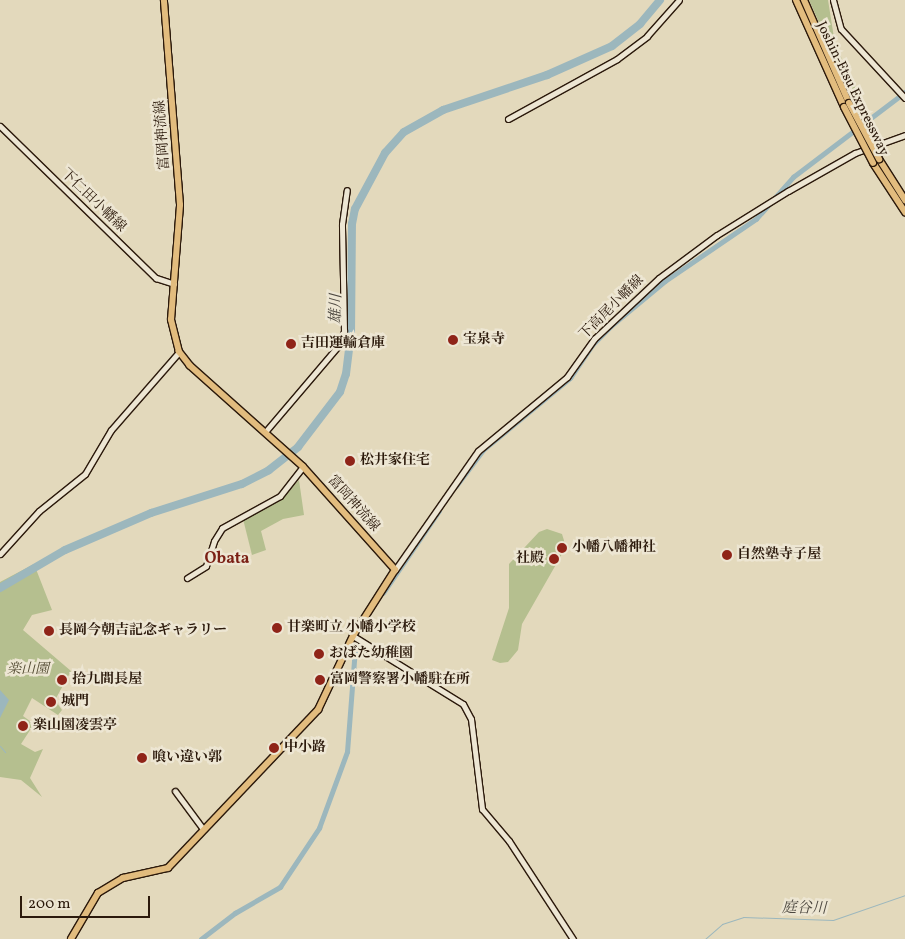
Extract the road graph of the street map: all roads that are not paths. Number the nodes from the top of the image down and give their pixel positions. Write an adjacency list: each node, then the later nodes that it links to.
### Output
1 (164, 0): 15 (main road, 富岡神流線)
2 (679, 0): 8 (main road)
3 (796, 0): 7 (highway, Joshin-Etsu Expressway)
4 (804, 0): 7 (highway, Joshin-Etsu Expressway)
5 (833, 0): 6 (main road)
6 (905, 98)
7 (847, 105): 11 (highway, Joshin-Etsu Expressway, bridge)
8 (508, 118)
9 (0, 126): 15 (main road, 下仁田小幡線)
10 (905, 135): 20 (main road, 下高尾小幡線)
11 (876, 160): 13 (highway, Joshin-Etsu Expressway); 14 (highway, Joshin-Etsu Expressway)
12 (348, 190): 17 (main road)
13 (905, 200)
14 (905, 212)
15 (174, 284): 16 (main road, 富岡神流線)
16 (179, 352): 17 (main road, 富岡神流線); 19 (main road)
17 (265, 432): 18 (main road, 富岡神流線)
18 (301, 465): 20 (main road, 富岡神流線); 21 (main road)
19 (0, 554)
20 (395, 570): 22 (main road)
21 (188, 578)
22 (353, 636): 24 (main road); 26 (main road)
23 (175, 791): 24 (main road)
24 (203, 829): 25 (main road)
25 (71, 939)
26 (573, 939)

